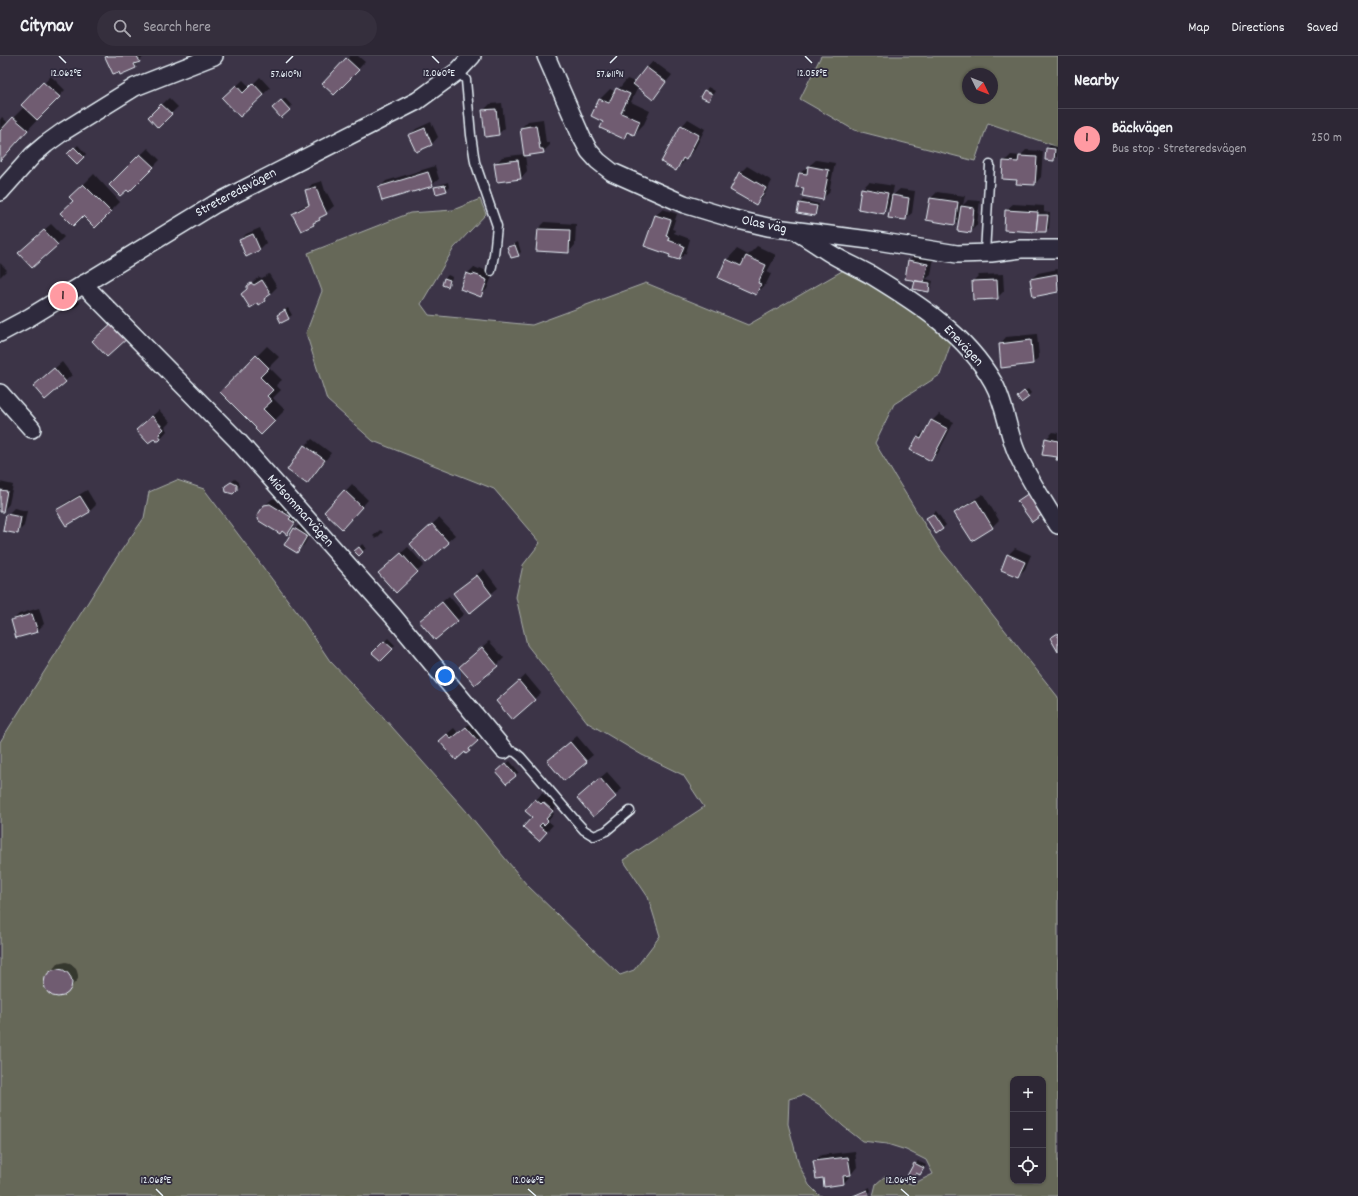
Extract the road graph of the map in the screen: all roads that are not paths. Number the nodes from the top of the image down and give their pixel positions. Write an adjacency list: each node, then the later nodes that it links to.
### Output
1 (214, 56): 6 (street)
2 (472, 56): 4 (street, Streteredsvägen)
3 (546, 56): 7 (street, Olas väg)
4 (458, 71): 10 (lane); 11 (street, Streteredsvägen)
5 (990, 164): 9 (lane)
6 (0, 192)
7 (795, 232): 9 (street, Olas väg); 15 (street, Enevägen)
8 (1058, 249): 9 (street, Olas väg)
9 (985, 253)
10 (490, 271)
11 (83, 284): 12 (street, Streteredsvägen); 16 (street, Midsommarvägen)
12 (0, 333)
13 (0, 393): 14 (street)
14 (32, 430)
15 (1058, 525)
16 (504, 750): 17 (lane)
17 (630, 811)

